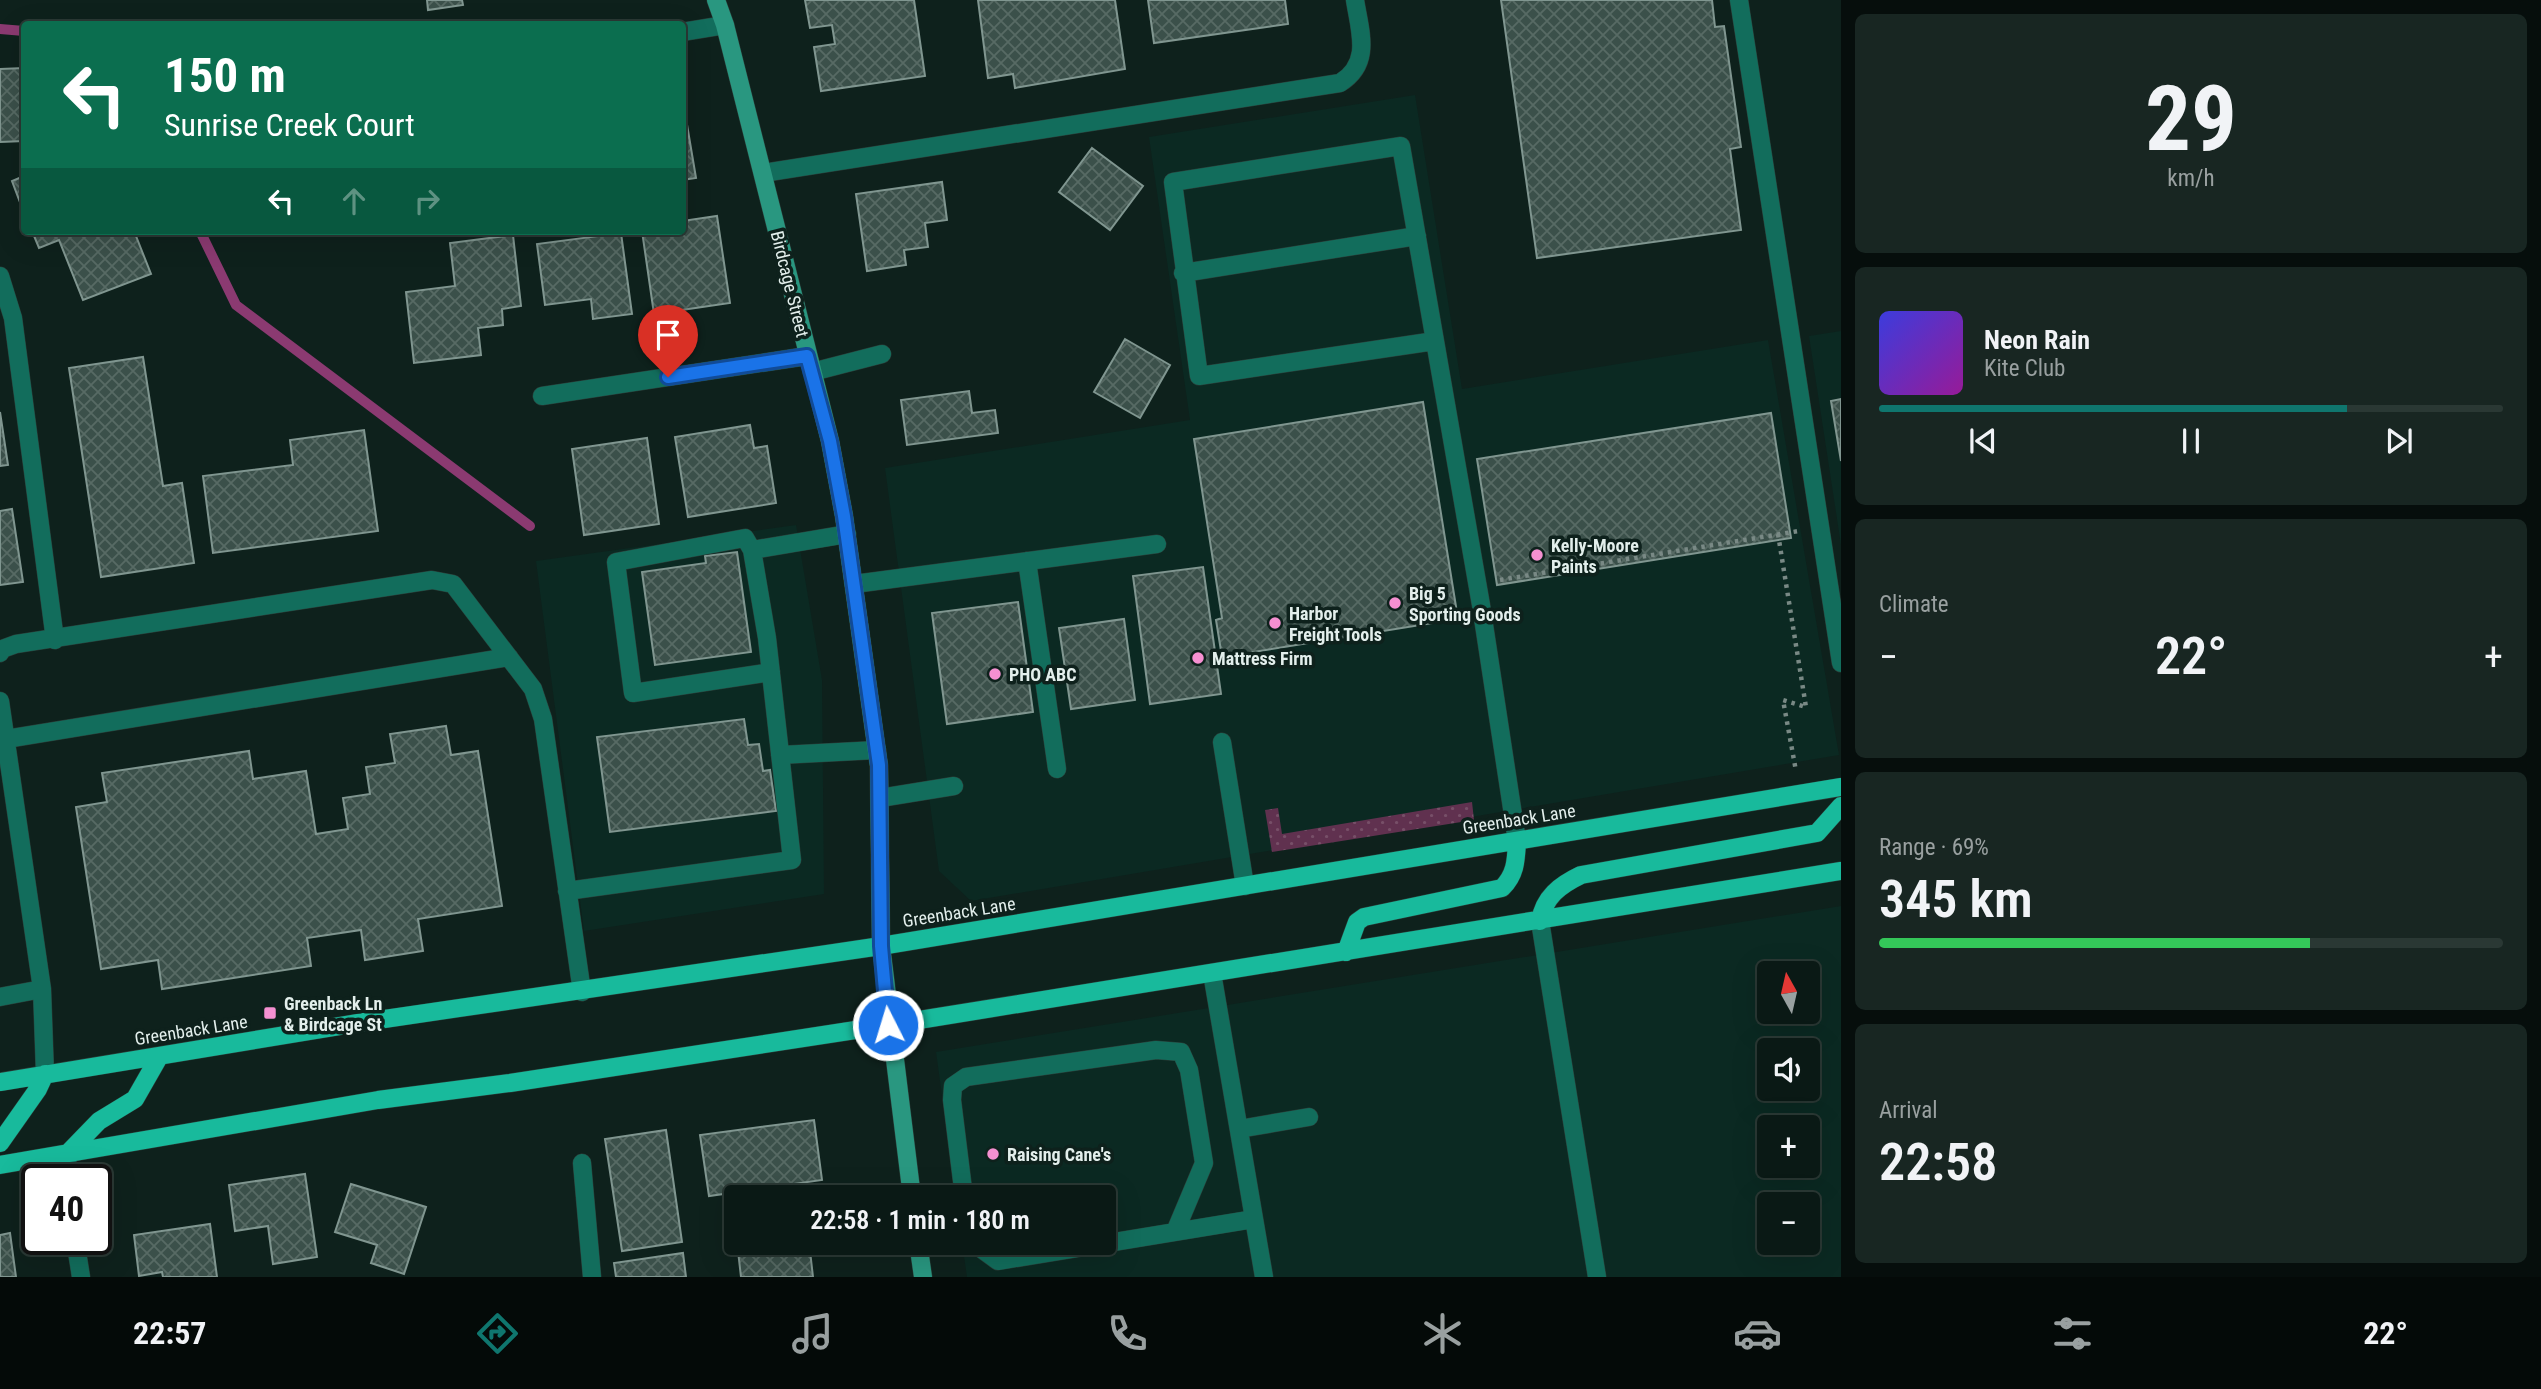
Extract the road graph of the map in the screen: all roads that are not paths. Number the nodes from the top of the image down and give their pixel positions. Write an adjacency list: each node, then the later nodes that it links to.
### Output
1 (716, 0): 4 (street, Birdcage Street)
2 (1355, 0): 6 (street)
3 (1739, 0): 23 (street)
4 (725, 24): 5 (street); 6 (street, Birdcage Street)
5 (686, 31)
6 (763, 173): 13 (street, Birdcage Street)
7 (1416, 236): 8 (street); 8 (street); 11 (street)
8 (1183, 273): 11 (street)
9 (0, 276): 10 (street)
10 (7, 319): 20 (street)
11 (1435, 341): 35 (street)
12 (882, 354): 13 (street)
13 (809, 364): 14 (street); 15 (street, Birdcage Street)
14 (542, 396)
15 (847, 534): 17 (street); 19 (street, Birdcage Street)
16 (1157, 544): 18 (street)
17 (752, 550): 24 (street); 24 (street)
18 (1027, 561): 19 (street); 30 (street)
19 (854, 584): 28 (street, Birdcage Street)
20 (55, 640): 21 (street); 22 (street)
21 (0, 653)
22 (509, 657): 26 (street); 38 (street)
23 (1841, 663)
24 (771, 672): 29 (street)
25 (0, 701): 26 (street)
26 (6, 739): 43 (street)
27 (1222, 742): 37 (street)
28 (877, 750): 29 (street); 33 (street, Birdcage Street)
29 (780, 755): 38 (street)
30 (1057, 769)
31 (954, 786): 33 (street)
32 (1841, 787): 35 (main road, Greenback Lane)
33 (880, 798): 40 (street, Birdcage Street)
34 (1841, 806): 39 (main road)
35 (1517, 841): 37 (main road, Greenback Lane); 41 (main road)
36 (1841, 871): 39 (main road)
37 (1245, 886): 40 (main road, Greenback Lane)
38 (567, 891): 44 (street)
39 (1540, 921): 41 (main road); 70 (street)
40 (881, 946): 44 (main road, Greenback Lane); 46 (street, Birdcage Street)
41 (1346, 952): 42 (main road)
42 (1212, 974): 46 (main road); 51 (street)
43 (42, 989): 45 (street); 48 (street)
44 (582, 992): 47 (main road, Greenback Lane)
45 (0, 997)
46 (888, 1025): 53 (main road); 57 (street, Birdcage Street)
47 (159, 1057): 48 (main road, Greenback Lane); 53 (main road)
48 (44, 1074): 49 (main road, Greenback Lane); 52 (main road)
49 (0, 1082)
50 (1309, 1117): 51 (street)
51 (1239, 1129): 59 (street)
52 (0, 1143)
53 (67, 1154): 55 (main road); 56 (street)
54 (582, 1163): 67 (street)
55 (0, 1164)
56 (67, 1164)
57 (910, 1185)
58 (963, 1185): 60 (street)
59 (1254, 1219): 60 (street); 69 (street)
60 (1175, 1232): 61 (street)
61 (1116, 1242)
62 (78, 1255): 66 (street)
63 (920, 1255): 68 (street)
64 (990, 1255): 65 (street)
65 (1035, 1255)
66 (81, 1277)
67 (592, 1277)
68 (923, 1277)
69 (1264, 1277)
70 (1597, 1277)

